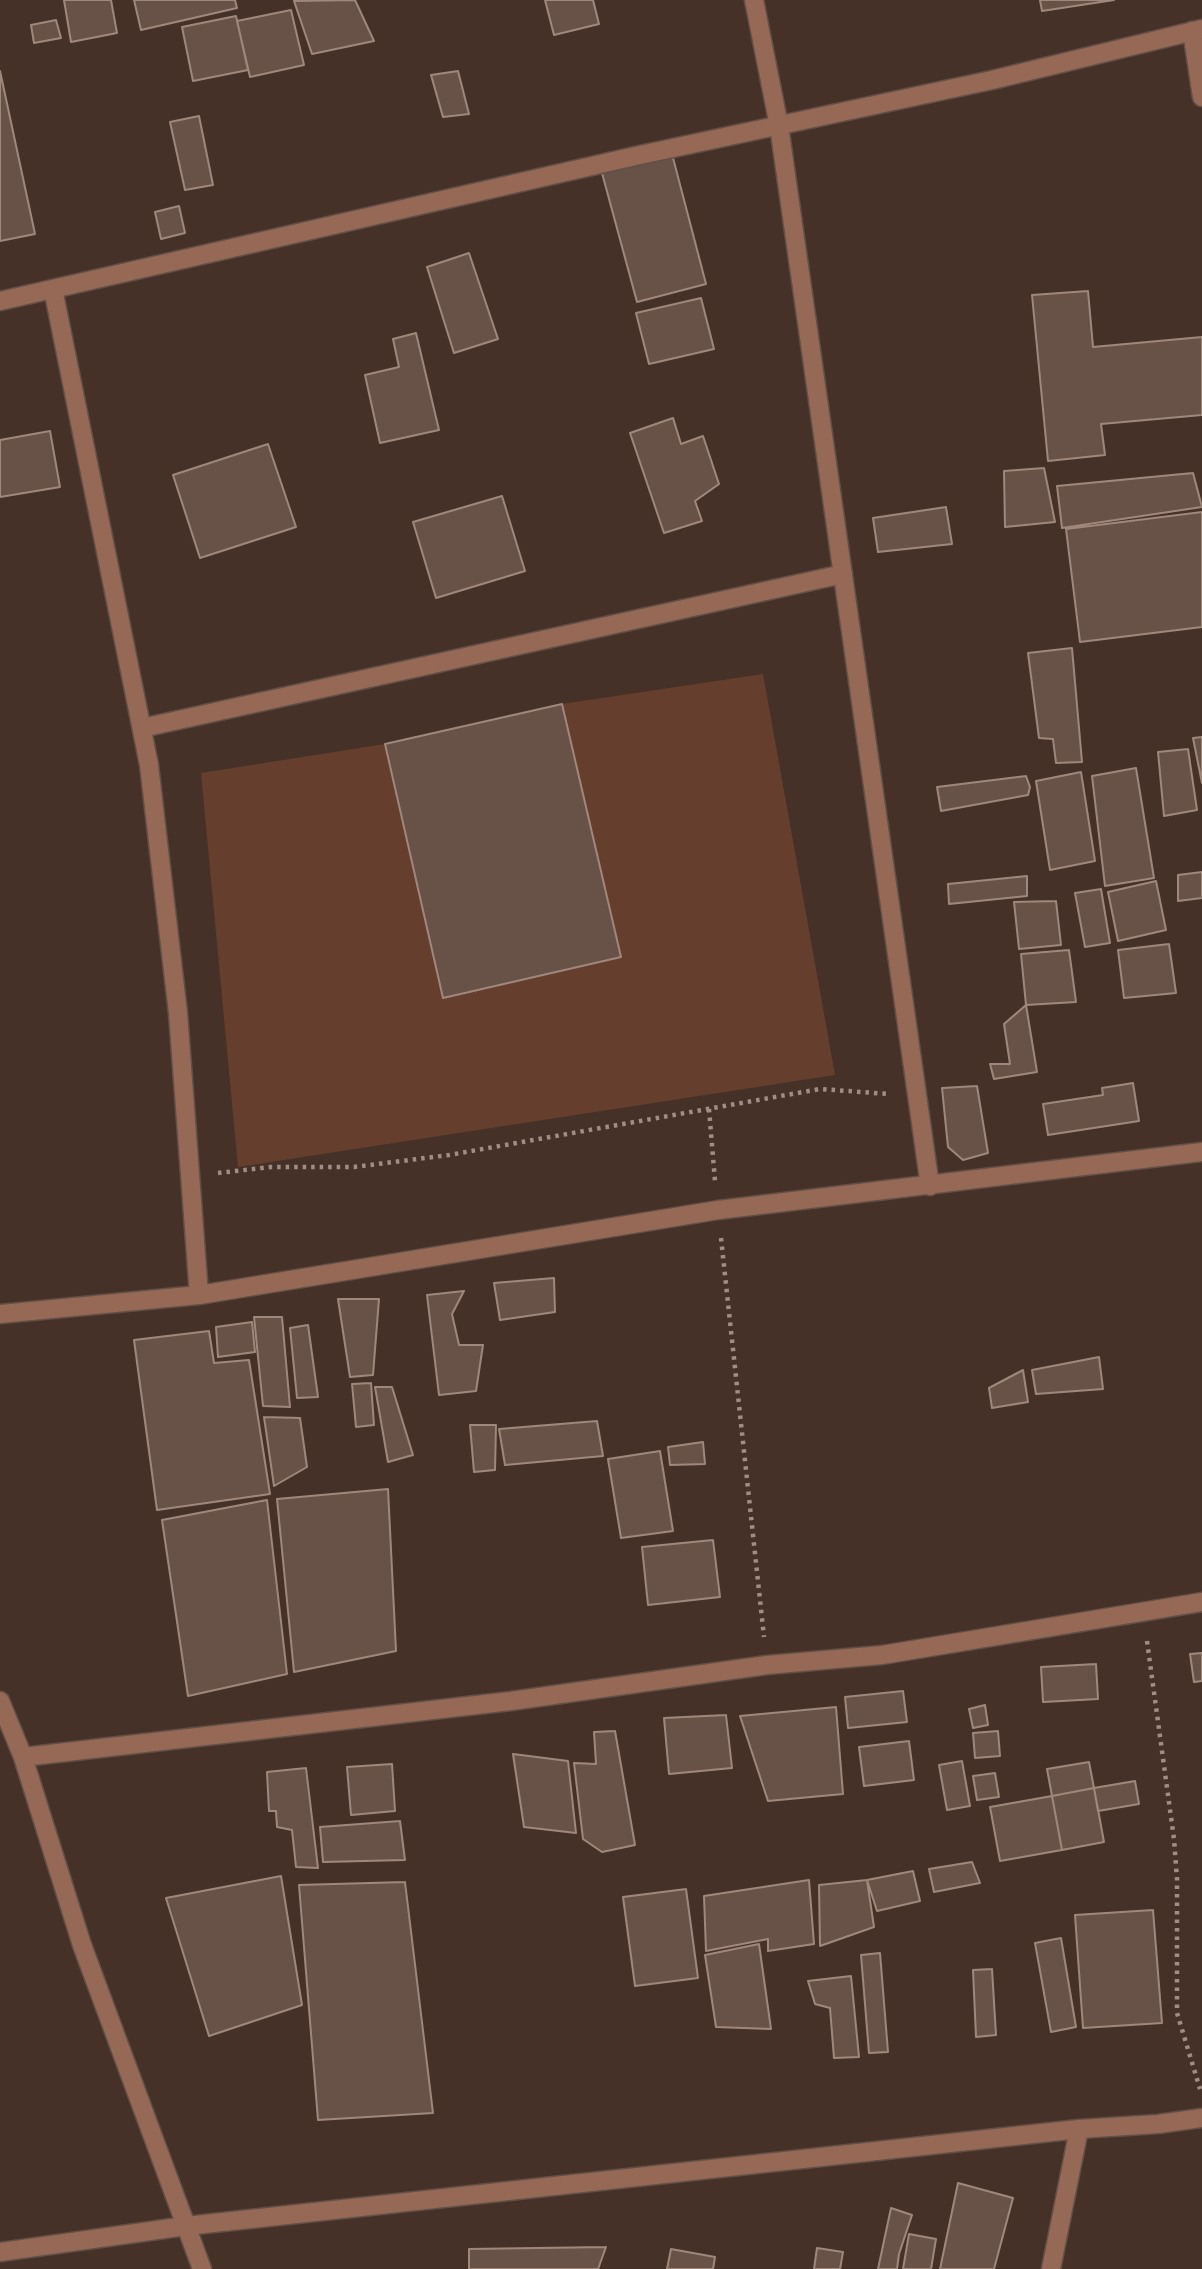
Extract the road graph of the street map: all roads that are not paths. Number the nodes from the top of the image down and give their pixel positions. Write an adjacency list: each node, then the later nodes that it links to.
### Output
1 (754, 0): 4 (street)
2 (1197, 30): 3 (street); 4 (street)
3 (1202, 97)
4 (779, 126): 5 (street); 7 (street)
5 (53, 289): 6 (street); 8 (street)
6 (0, 301)
7 (843, 574): 8 (street); 10 (street)
8 (142, 728): 11 (street)
9 (1202, 1152): 10 (street)
10 (930, 1186): 11 (street)
11 (199, 1295): 12 (street)
12 (0, 1314)
13 (1202, 1602): 15 (street)
14 (0, 1701): 15 (street)
15 (23, 1757): 18 (street)
16 (1202, 2118): 17 (street)
17 (1079, 2129): 18 (street); 21 (street)
18 (186, 2226): 19 (street); 20 (street)
19 (0, 2252)
20 (202, 2269)
21 (1051, 2269)

